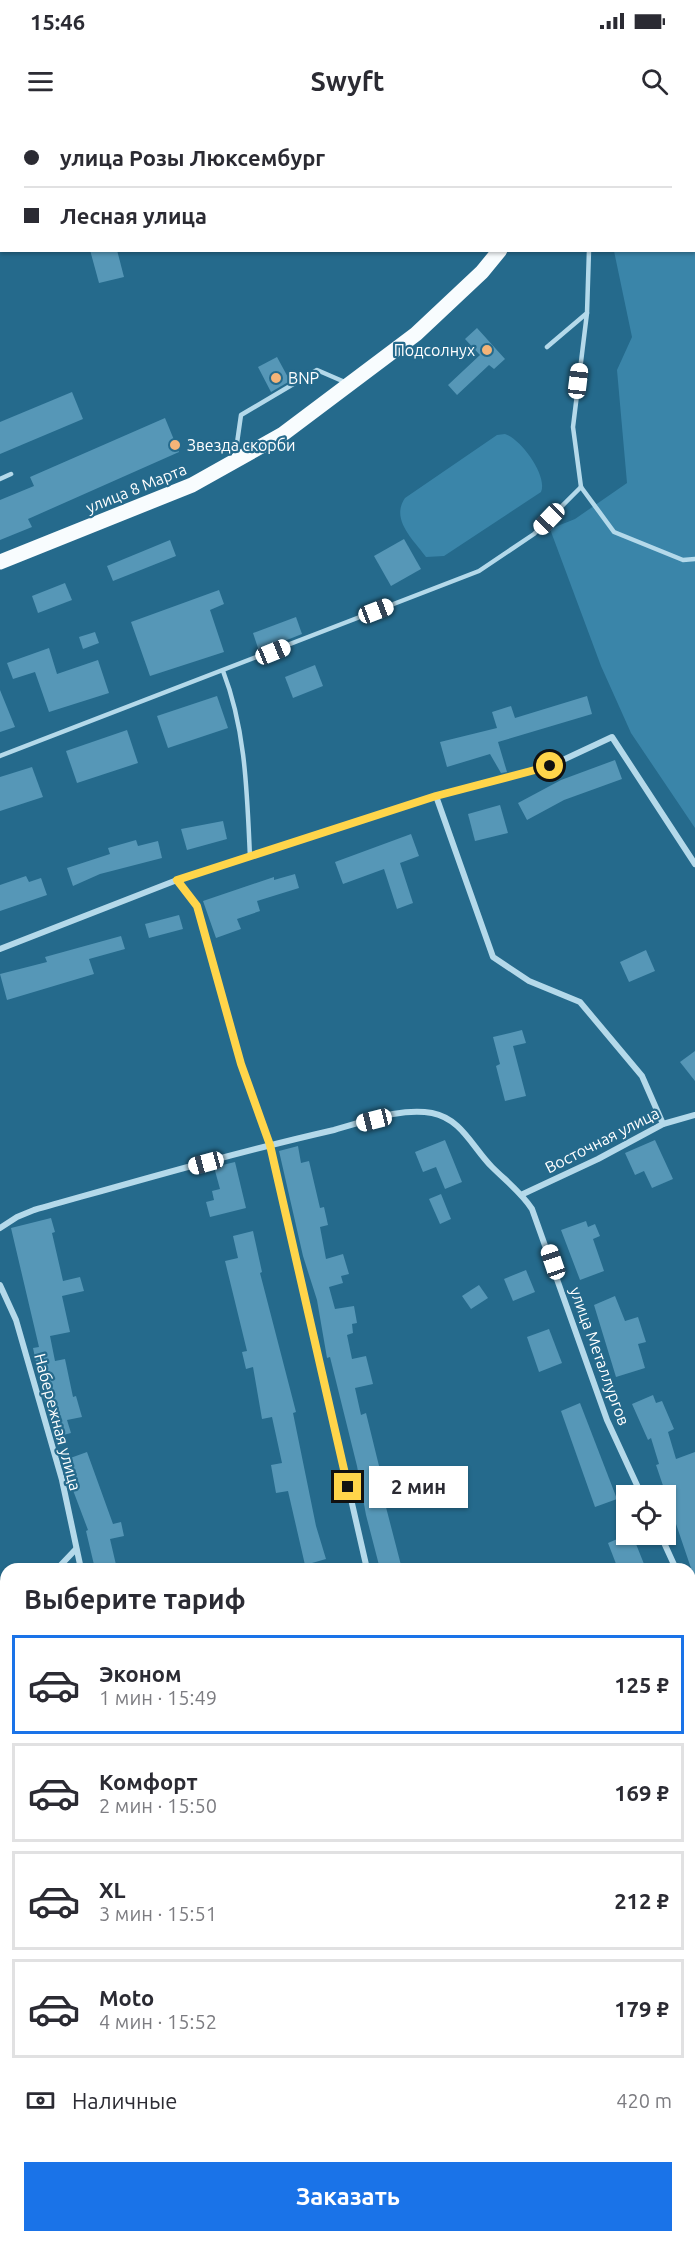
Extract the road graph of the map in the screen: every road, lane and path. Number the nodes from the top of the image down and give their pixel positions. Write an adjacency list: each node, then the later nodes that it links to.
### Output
1 (498, 252): 5 (main road, улица 8 Марта)
2 (589, 252): 3 (lane)
3 (587, 313): 4 (lane); 9 (lane)
4 (547, 347)
5 (352, 385): 6 (main road, улица 8 Марта); 6 (lane)
6 (235, 461): 11 (main road, улица 8 Марта)
7 (11, 474): 8 (lane)
8 (0, 478)
9 (581, 487): 10 (lane); 12 (lane)
10 (695, 559)
11 (0, 562)
12 (223, 671): 13 (lane); 15 (lane)
13 (0, 756)
14 (436, 796): 15 (street); 16 (street); 20 (street)
15 (250, 857): 17 (street)
16 (695, 864)
17 (177, 880): 18 (street); 21 (street)
18 (0, 949)
19 (695, 1115): 20 (street, Восточная улица)
20 (663, 1124): 22 (street, Восточная улица)
21 (270, 1145): 22 (street, улица Металлургов); 23 (street, улица Металлургов); 30 (street)
22 (523, 1194): 25 (street, улица Металлургов)
23 (0, 1228)
24 (0, 1284): 27 (street, Набережная улица)
25 (637, 1485)
26 (665, 1545): 31 (street)
27 (76, 1550): 28 (street); 29 (street, Набережная улица)
28 (63, 1563)
29 (79, 1563)
30 (366, 1563)
31 (673, 1563)

